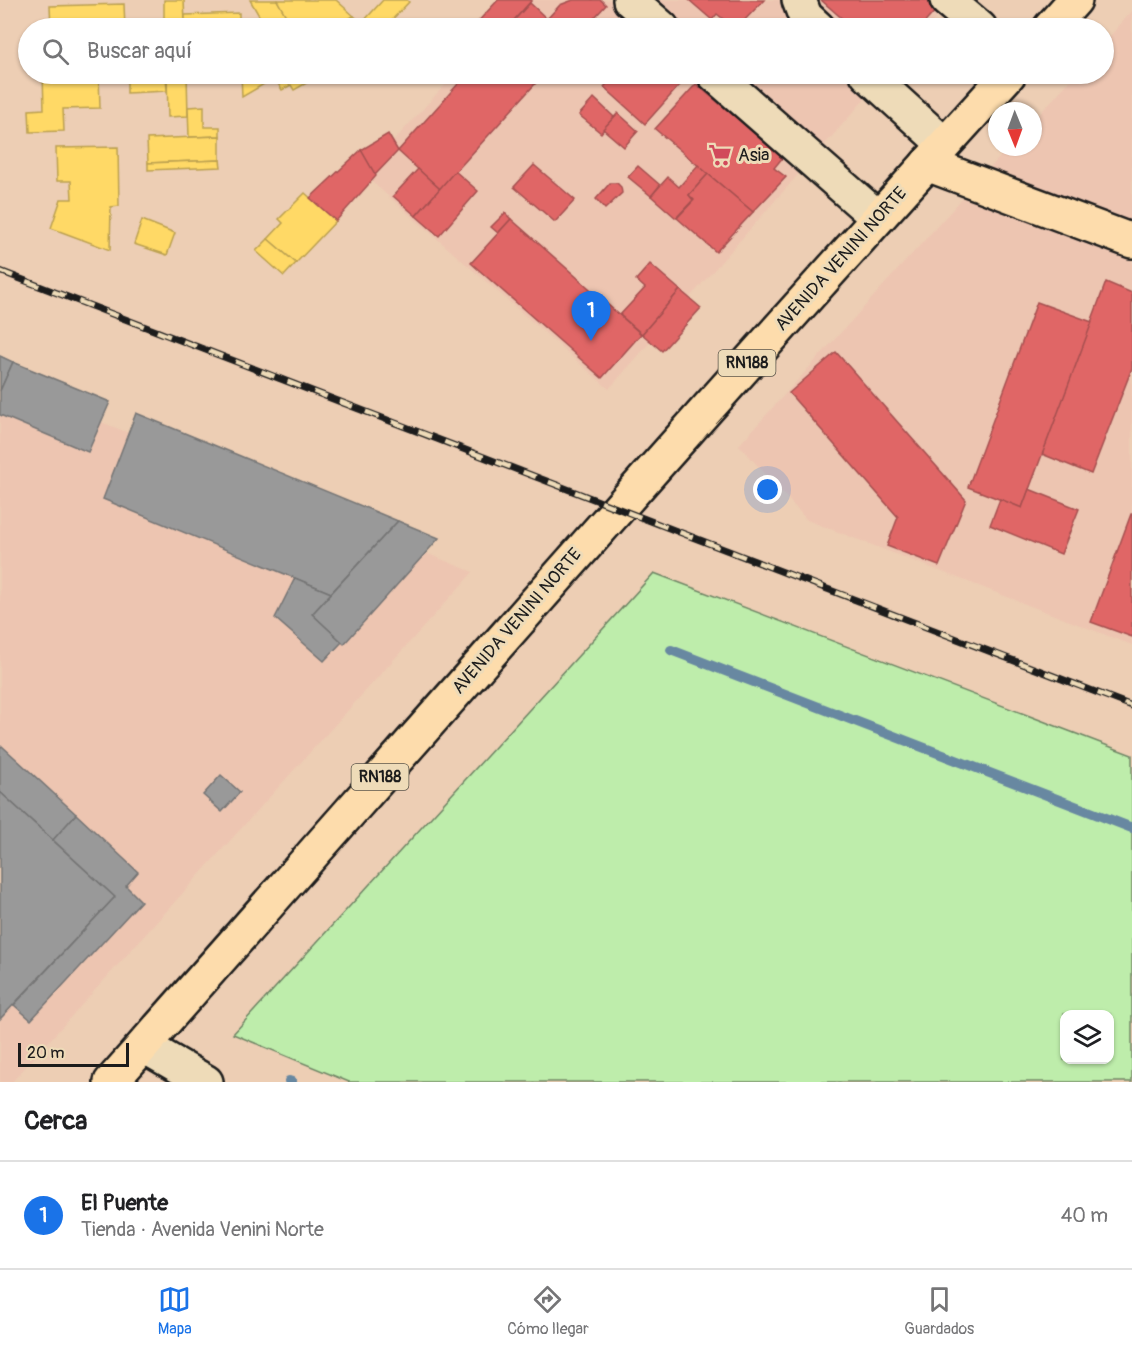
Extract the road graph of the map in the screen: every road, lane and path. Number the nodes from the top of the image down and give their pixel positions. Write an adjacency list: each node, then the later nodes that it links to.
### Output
1 (630, 0): 5 (street)
2 (799, 0): 6 (street)
3 (947, 0): 7 (street)
4 (1076, 0): 8 (main road)
5 (651, 18)
6 (807, 18)
7 (968, 18)
8 (1059, 18)
9 (725, 84): 13 (street)
10 (876, 84): 12 (street)
11 (1000, 84): 12 (main road, RN188)
12 (936, 154): 13 (main road, AVENIDA VENINI NORTE / RN188); 14 (main road)
13 (877, 218): 15 (main road, AVENIDA VENINI NORTE / RN188)
14 (1132, 241)
15 (144, 1046): 16 (main road, AVENIDA VENINI NORTE / RN188); 17 (street)
16 (111, 1082)
17 (206, 1082)

